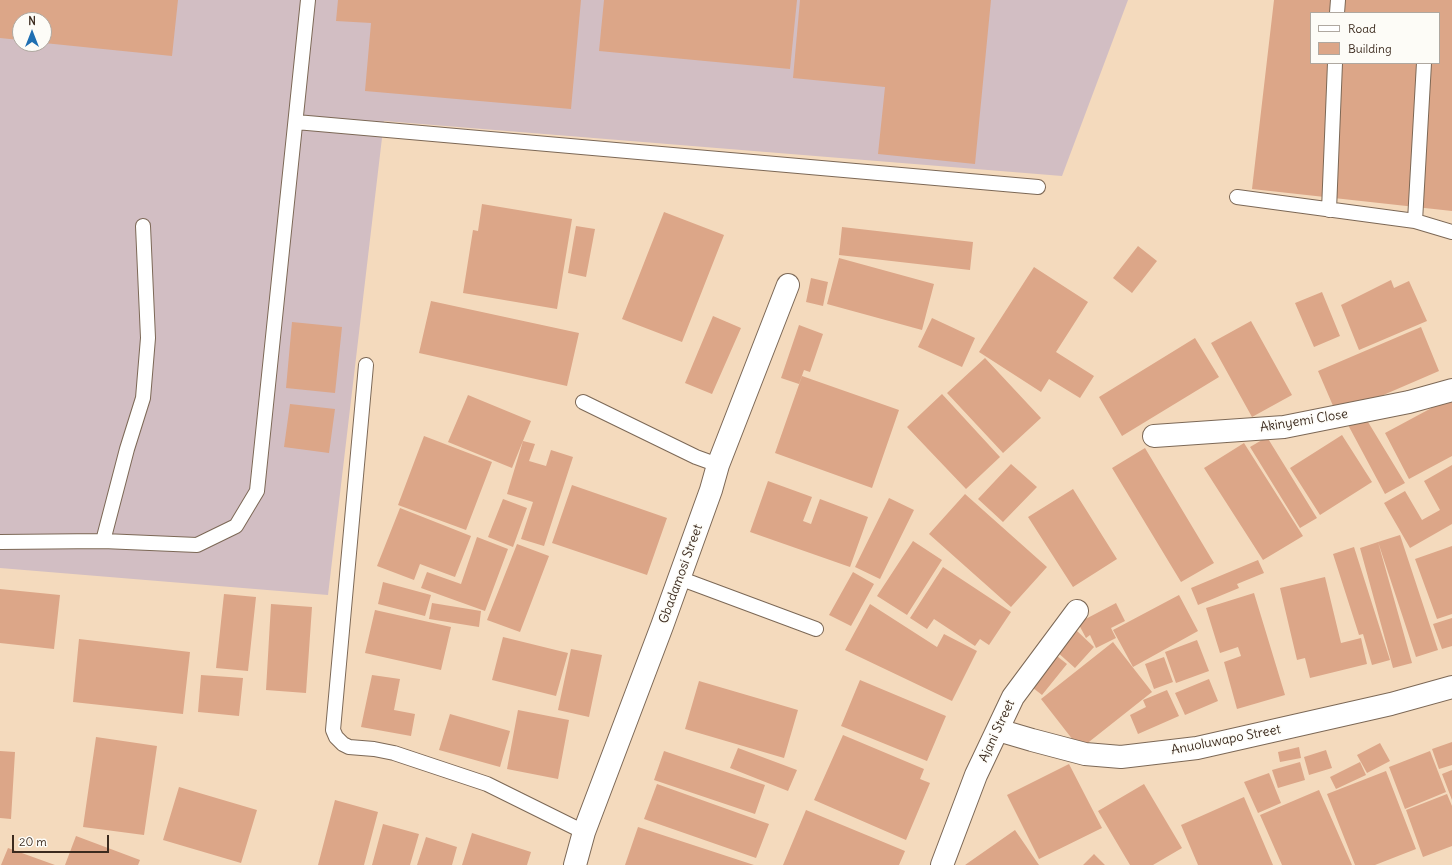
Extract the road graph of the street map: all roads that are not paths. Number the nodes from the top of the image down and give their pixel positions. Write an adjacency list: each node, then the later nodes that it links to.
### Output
1 (308, 0): 6 (lane)
2 (1338, 0): 3 (lane)
3 (1337, 12)
4 (1335, 64): 9 (lane)
5 (1424, 64): 10 (lane)
6 (296, 122): 7 (lane); 19 (lane)
7 (1038, 187)
8 (1237, 197): 9 (lane)
9 (1328, 210): 10 (lane)
10 (1415, 221): 12 (lane)
11 (143, 226): 19 (lane)
12 (1452, 232)
13 (788, 285): 18 (street, Gbadamosi Street)
14 (366, 366): 26 (lane)
15 (1452, 390): 17 (street, Akinyemi Close)
16 (583, 402): 18 (lane)
17 (1154, 436)
18 (718, 465): 21 (street, Gbadamosi Street)
19 (103, 541): 20 (lane)
20 (0, 542)
21 (679, 578): 23 (lane); 26 (street, Gbadamosi Street)
22 (1077, 611): 25 (street, Ajani Street)
23 (816, 629)
24 (1452, 687): 25 (street, Anuoluwapo Street)
25 (998, 730): 28 (street, Ajani Street)
26 (584, 832): 27 (street, Gbadamosi Street)
27 (575, 865)
28 (942, 865)

